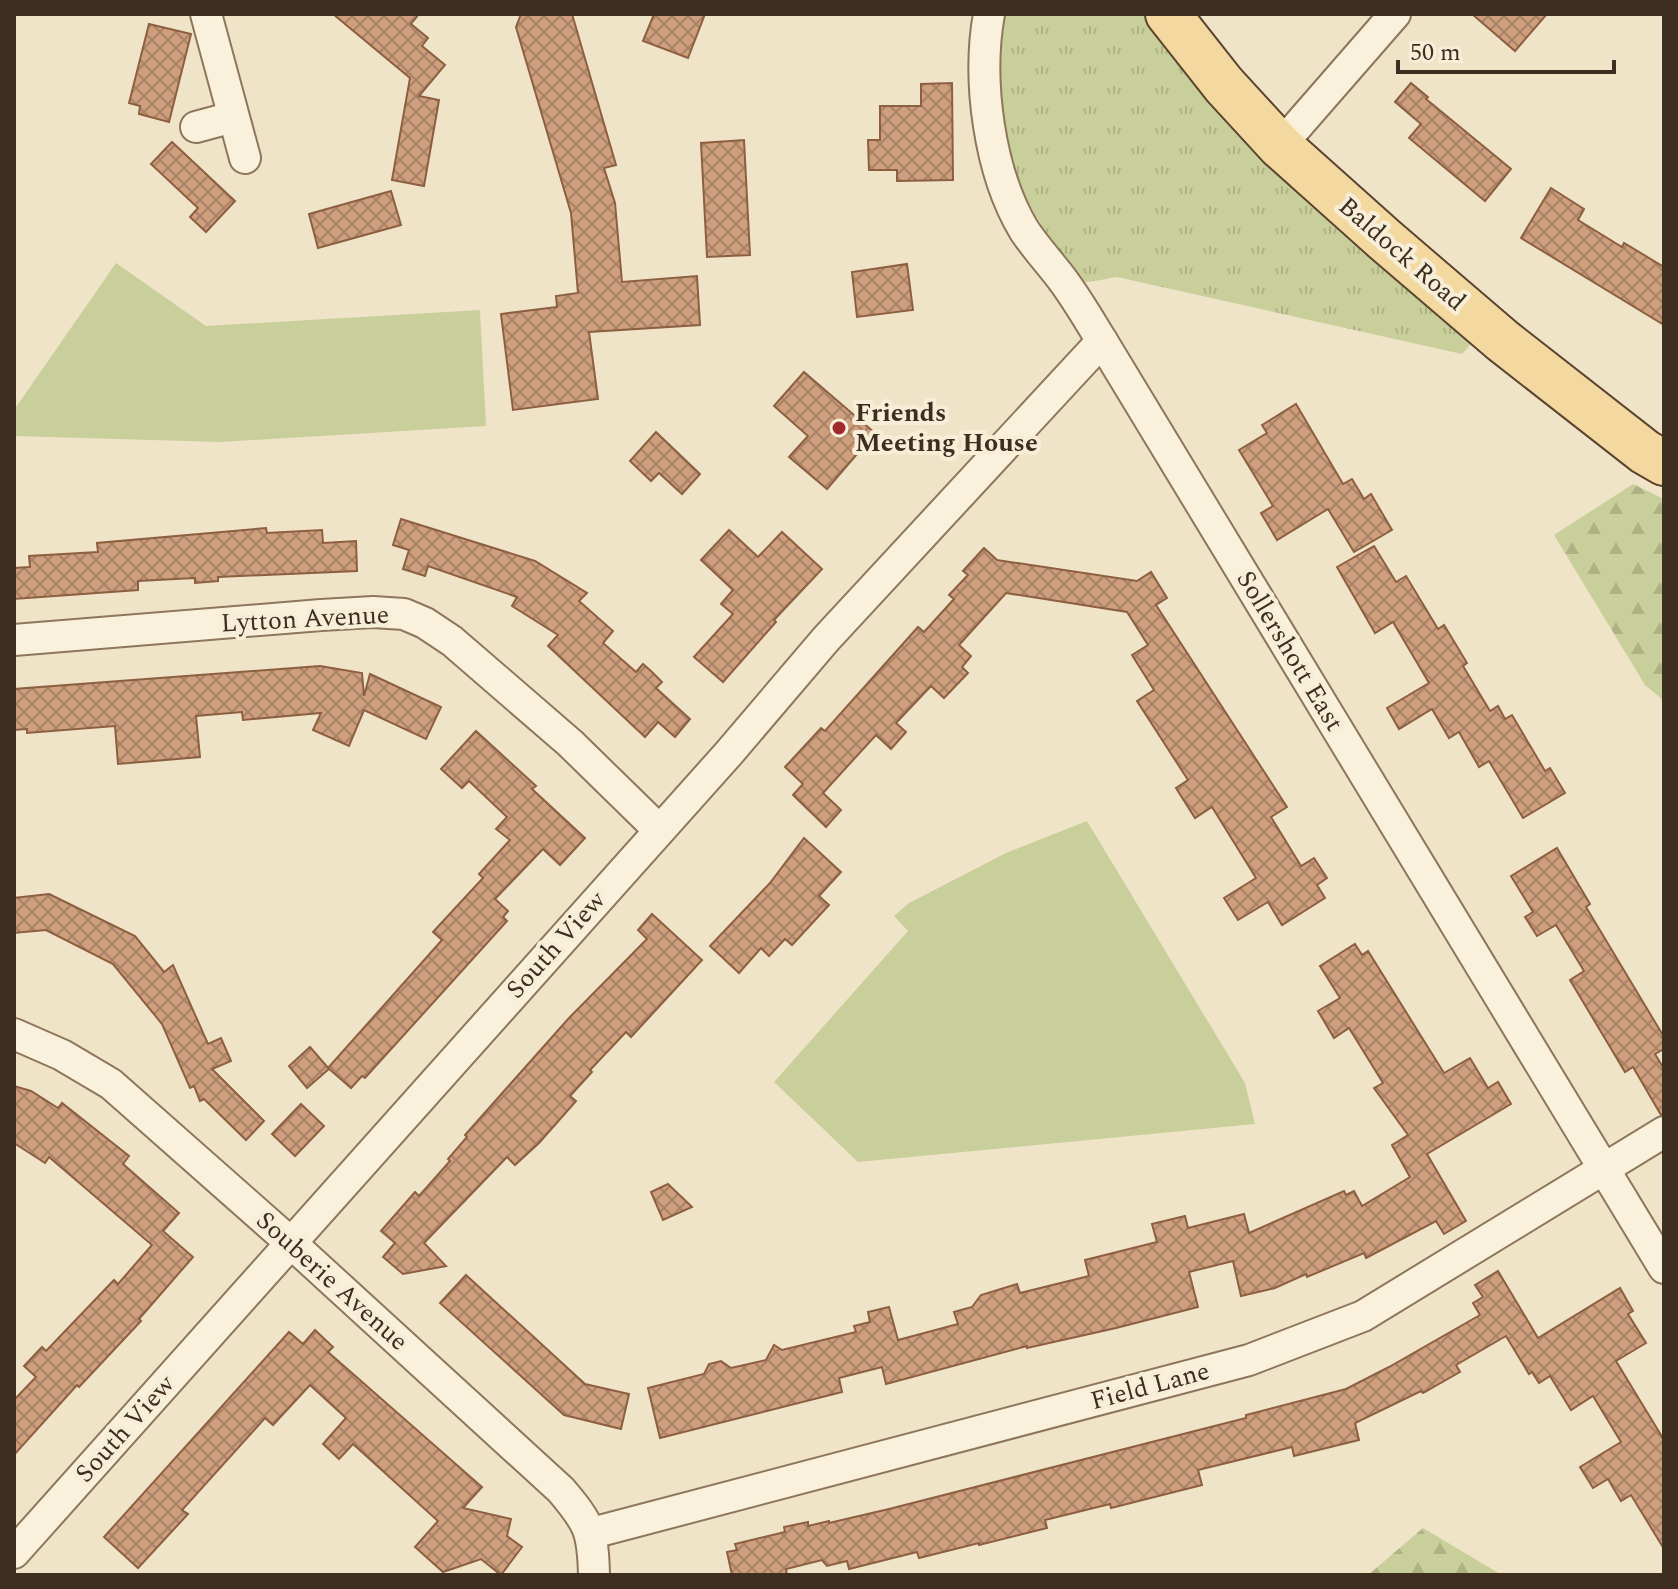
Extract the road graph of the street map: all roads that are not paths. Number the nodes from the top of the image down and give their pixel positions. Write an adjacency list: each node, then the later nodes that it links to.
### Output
1 (206, 14): 5 (street)
2 (989, 14): 9 (street, Sollershott East)
3 (1168, 14): 7 (main road, Baldock Road)
4 (1395, 14): 7 (street)
5 (233, 117): 6 (street); 8 (street)
6 (196, 127)
7 (1280, 146): 10 (main road, Baldock Road)
8 (245, 158)
9 (1102, 341): 12 (street, South View); 15 (street, Sollershott East)
10 (1664, 463)
11 (14, 640): 12 (street, Lytton Avenue)
12 (659, 830): 16 (street, South View)
13 (14, 1034): 16 (street, Souberie Avenue)
14 (1664, 1132): 15 (street, Field Lane)
15 (1603, 1168): 17 (street, Sollershott East); 18 (street, Field Lane)
16 (291, 1243): 18 (street, Souberie Avenue); 19 (street, South View)
17 (1664, 1268)
18 (592, 1533): 20 (street)
19 (14, 1553)
20 (594, 1575)

